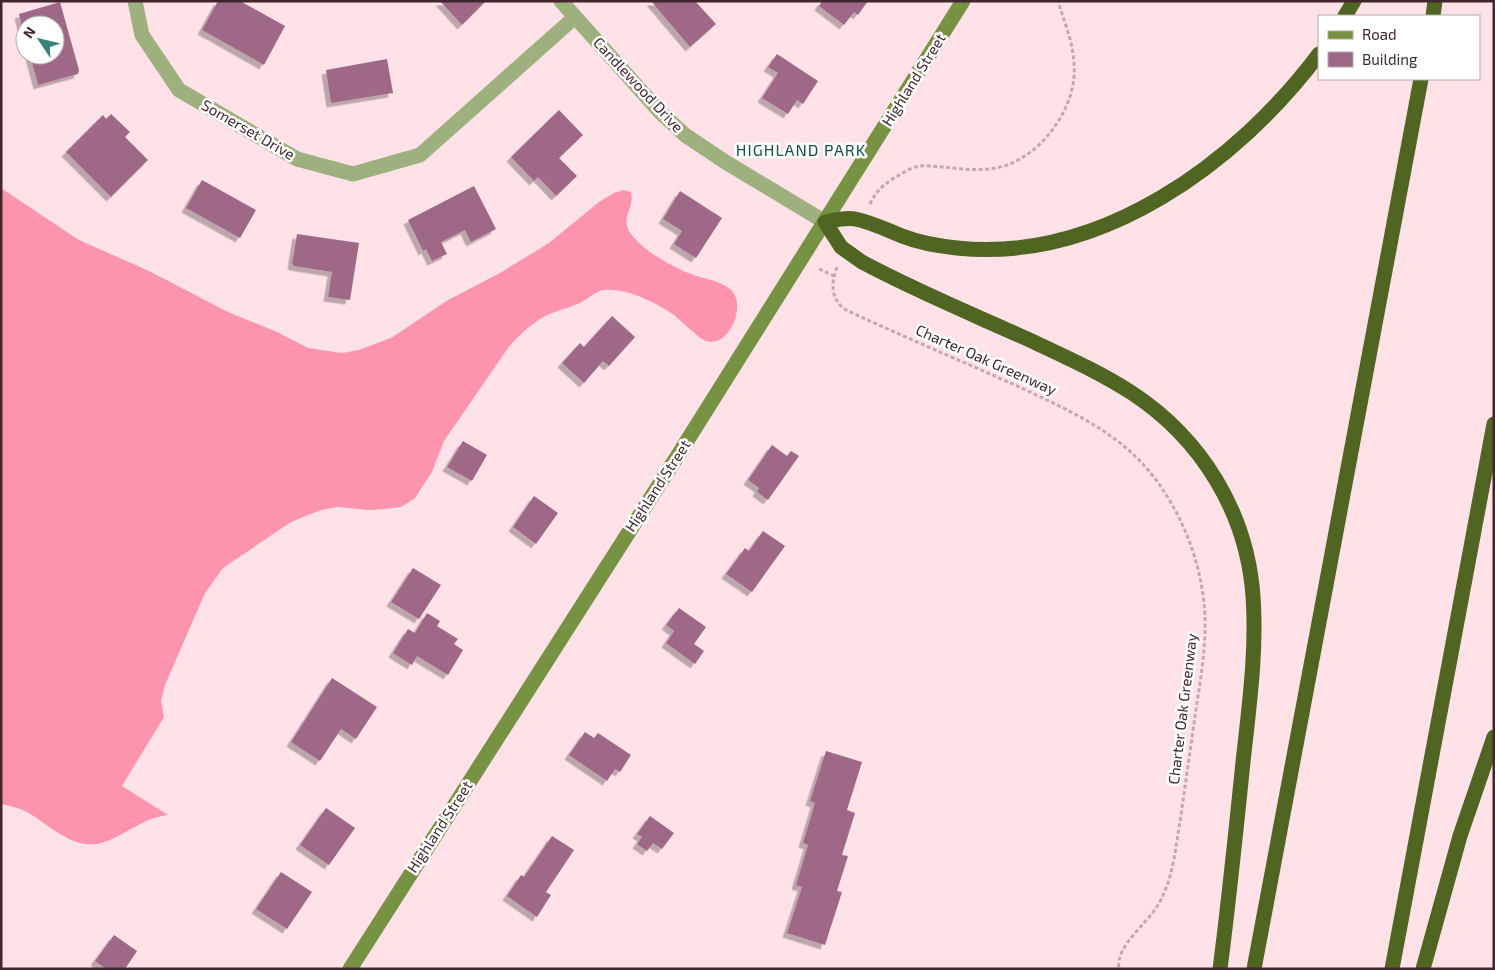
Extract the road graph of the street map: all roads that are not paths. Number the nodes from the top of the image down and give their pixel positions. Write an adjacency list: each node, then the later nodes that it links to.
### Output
1 (135, 1): 8 (street, Somerset Drive)
2 (561, 1): 8 (street, Candlewood Drive)
3 (963, 1): 11 (main road, Highland Street)
4 (1354, 1): 6 (highway)
5 (1435, 1): 7 (highway)
6 (1346, 15)
7 (1432, 15)
8 (575, 16): 11 (street, Candlewood Drive)
9 (1318, 55): 11 (highway)
10 (1421, 80): 16 (highway)
11 (825, 222): 14 (main road, Highland Street); 15 (highway)
12 (1494, 424): 17 (highway)
13 (1494, 737): 18 (highway)
14 (350, 969)
15 (1220, 969)
16 (1254, 969)
17 (1392, 969)
18 (1423, 969)

